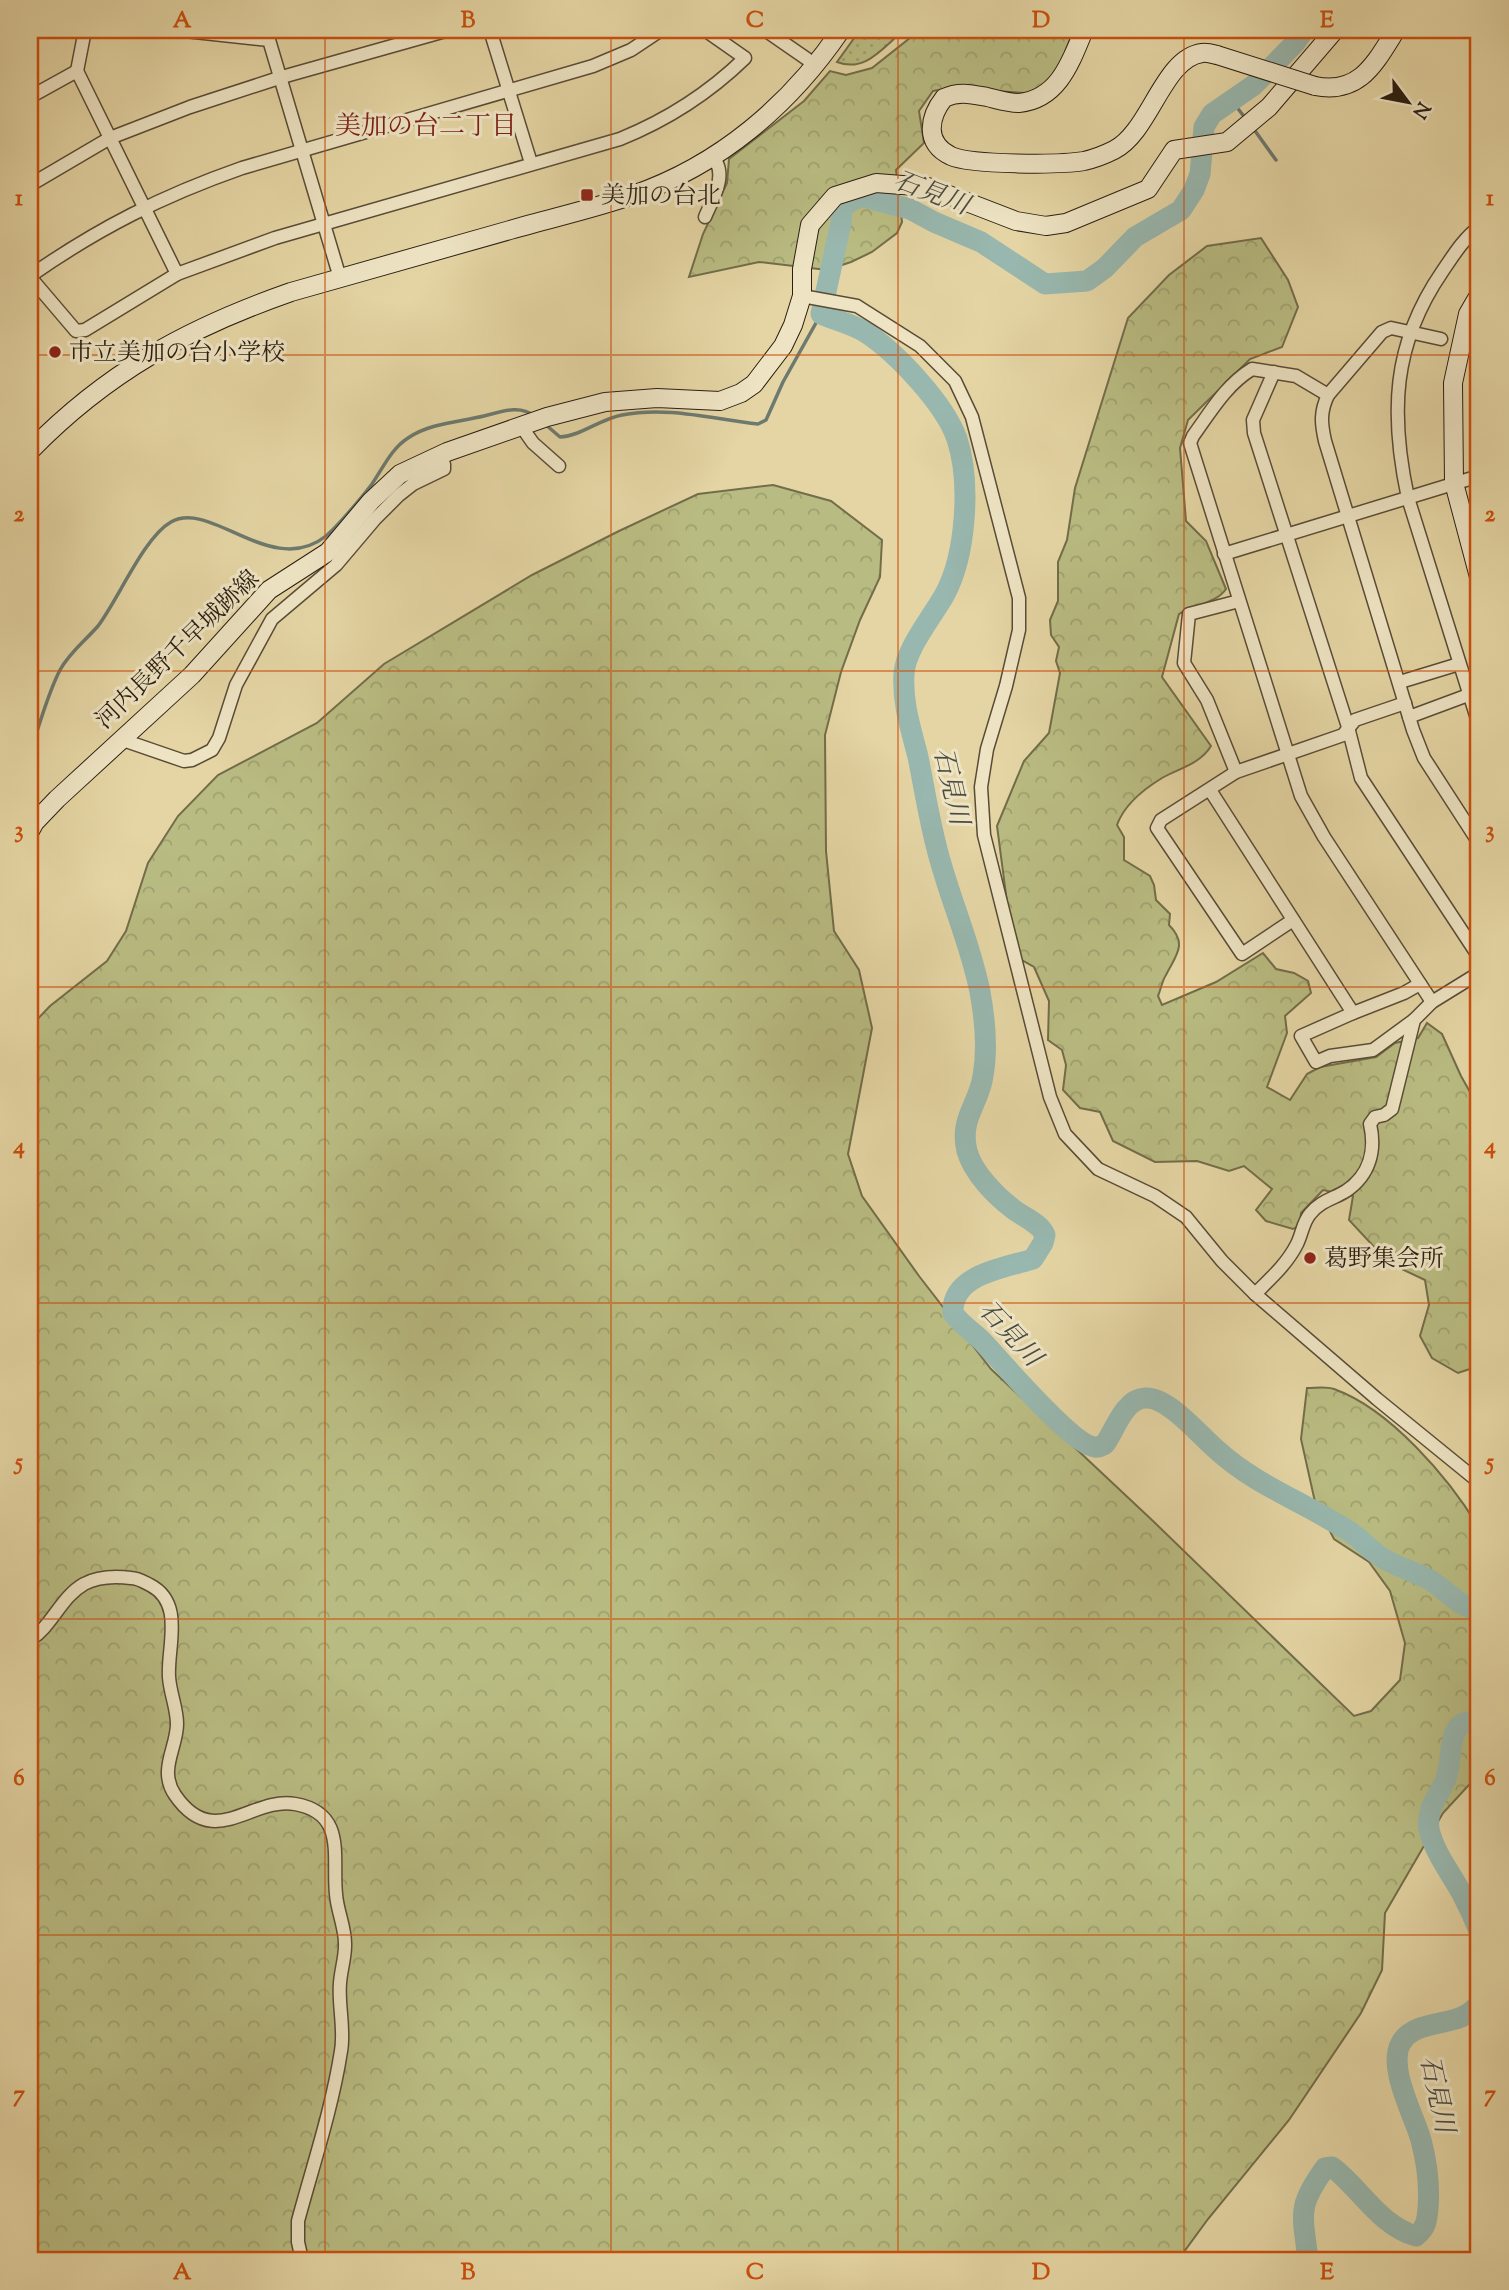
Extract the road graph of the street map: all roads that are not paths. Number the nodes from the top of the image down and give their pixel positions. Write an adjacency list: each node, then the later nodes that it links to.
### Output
1 (85, 30): 13 (street)
2 (176, 30): 14 (street)
3 (449, 30): 14 (street)
4 (490, 30): 15 (street)
5 (662, 30): 15 (street)
6 (705, 30): 20 (street)
7 (1084, 30): 9 (street, bridge)
8 (1335, 30): 30 (street, 河内長野千早城跡線)
9 (1396, 30)
10 (766, 31): 12 (street)
11 (838, 31): 19 (street)
12 (807, 59)
13 (78, 71): 16 (street); 17 (street)
14 (282, 77): 17 (street); 18 (street)
15 (509, 92): 18 (street); 20 (street)
16 (30, 96)
17 (110, 138): 21 (street); 22 (street)
18 (303, 150): 22 (street); 24 (street)
19 (713, 157): 23 (street); 28 (street)
20 (531, 163): 24 (street)
21 (30, 185)
22 (145, 206): 26 (street); 27 (street)
23 (705, 217)
24 (324, 224): 26 (street); 28 (street)
25 (1479, 227): 31 (street)
26 (177, 274): 27 (street)
27 (30, 276)
28 (340, 278): 36 (street)
29 (1479, 295): 40 (street)
30 (802, 296): 35 (street, 河内長野千早城跡線); 67 (street)
31 (1409, 331): 32 (street); 34 (street); 41 (street)
32 (1441, 339)
33 (1274, 372): 34 (street); 43 (street); 44 (street)
34 (1328, 395): 42 (street)
35 (533, 421): 37 (street); 38 (street, 河内長野千早城跡線)
36 (30, 451)
37 (559, 466)
38 (400, 474): 54 (street, 河内長野千早城跡線); 54 (street)
39 (1479, 476): 40 (street)
40 (1454, 483): 41 (street); 45 (street)
41 (1408, 498): 42 (street); 47 (street)
42 (1348, 517): 43 (street); 48 (street)
43 (1286, 535): 44 (street); 53 (street)
44 (1224, 554): 46 (street)
45 (1479, 578)
46 (1239, 601): 55 (street); 56 (street)
47 (1459, 664): 48 (street); 49 (street)
48 (1400, 682): 50 (street)
49 (1474, 693): 51 (street); 52 (street)
50 (1405, 703): 51 (street); 53 (street)
51 (1409, 717): 59 (street)
52 (1479, 724)
53 (1348, 727): 55 (street); 61 (street)
54 (120, 739): 58 (street, 河内長野千早城跡線)
55 (1287, 753): 56 (street); 63 (street)
56 (1236, 772): 57 (street)
57 (1210, 790): 60 (street); 60 (street)
58 (30, 831)
59 (1479, 843)
60 (1293, 920): 65 (street)
61 (1479, 957)
62 (1479, 973): 64 (street)
63 (1420, 984): 64 (street); 65 (street)
64 (1432, 1002): 66 (street)
65 (1353, 1013): 66 (street)
66 (1414, 1020): 67 (street)
67 (1255, 1294): 68 (street)
68 (1479, 1482)
69 (30, 1640): 70 (street)
70 (302, 2260)

